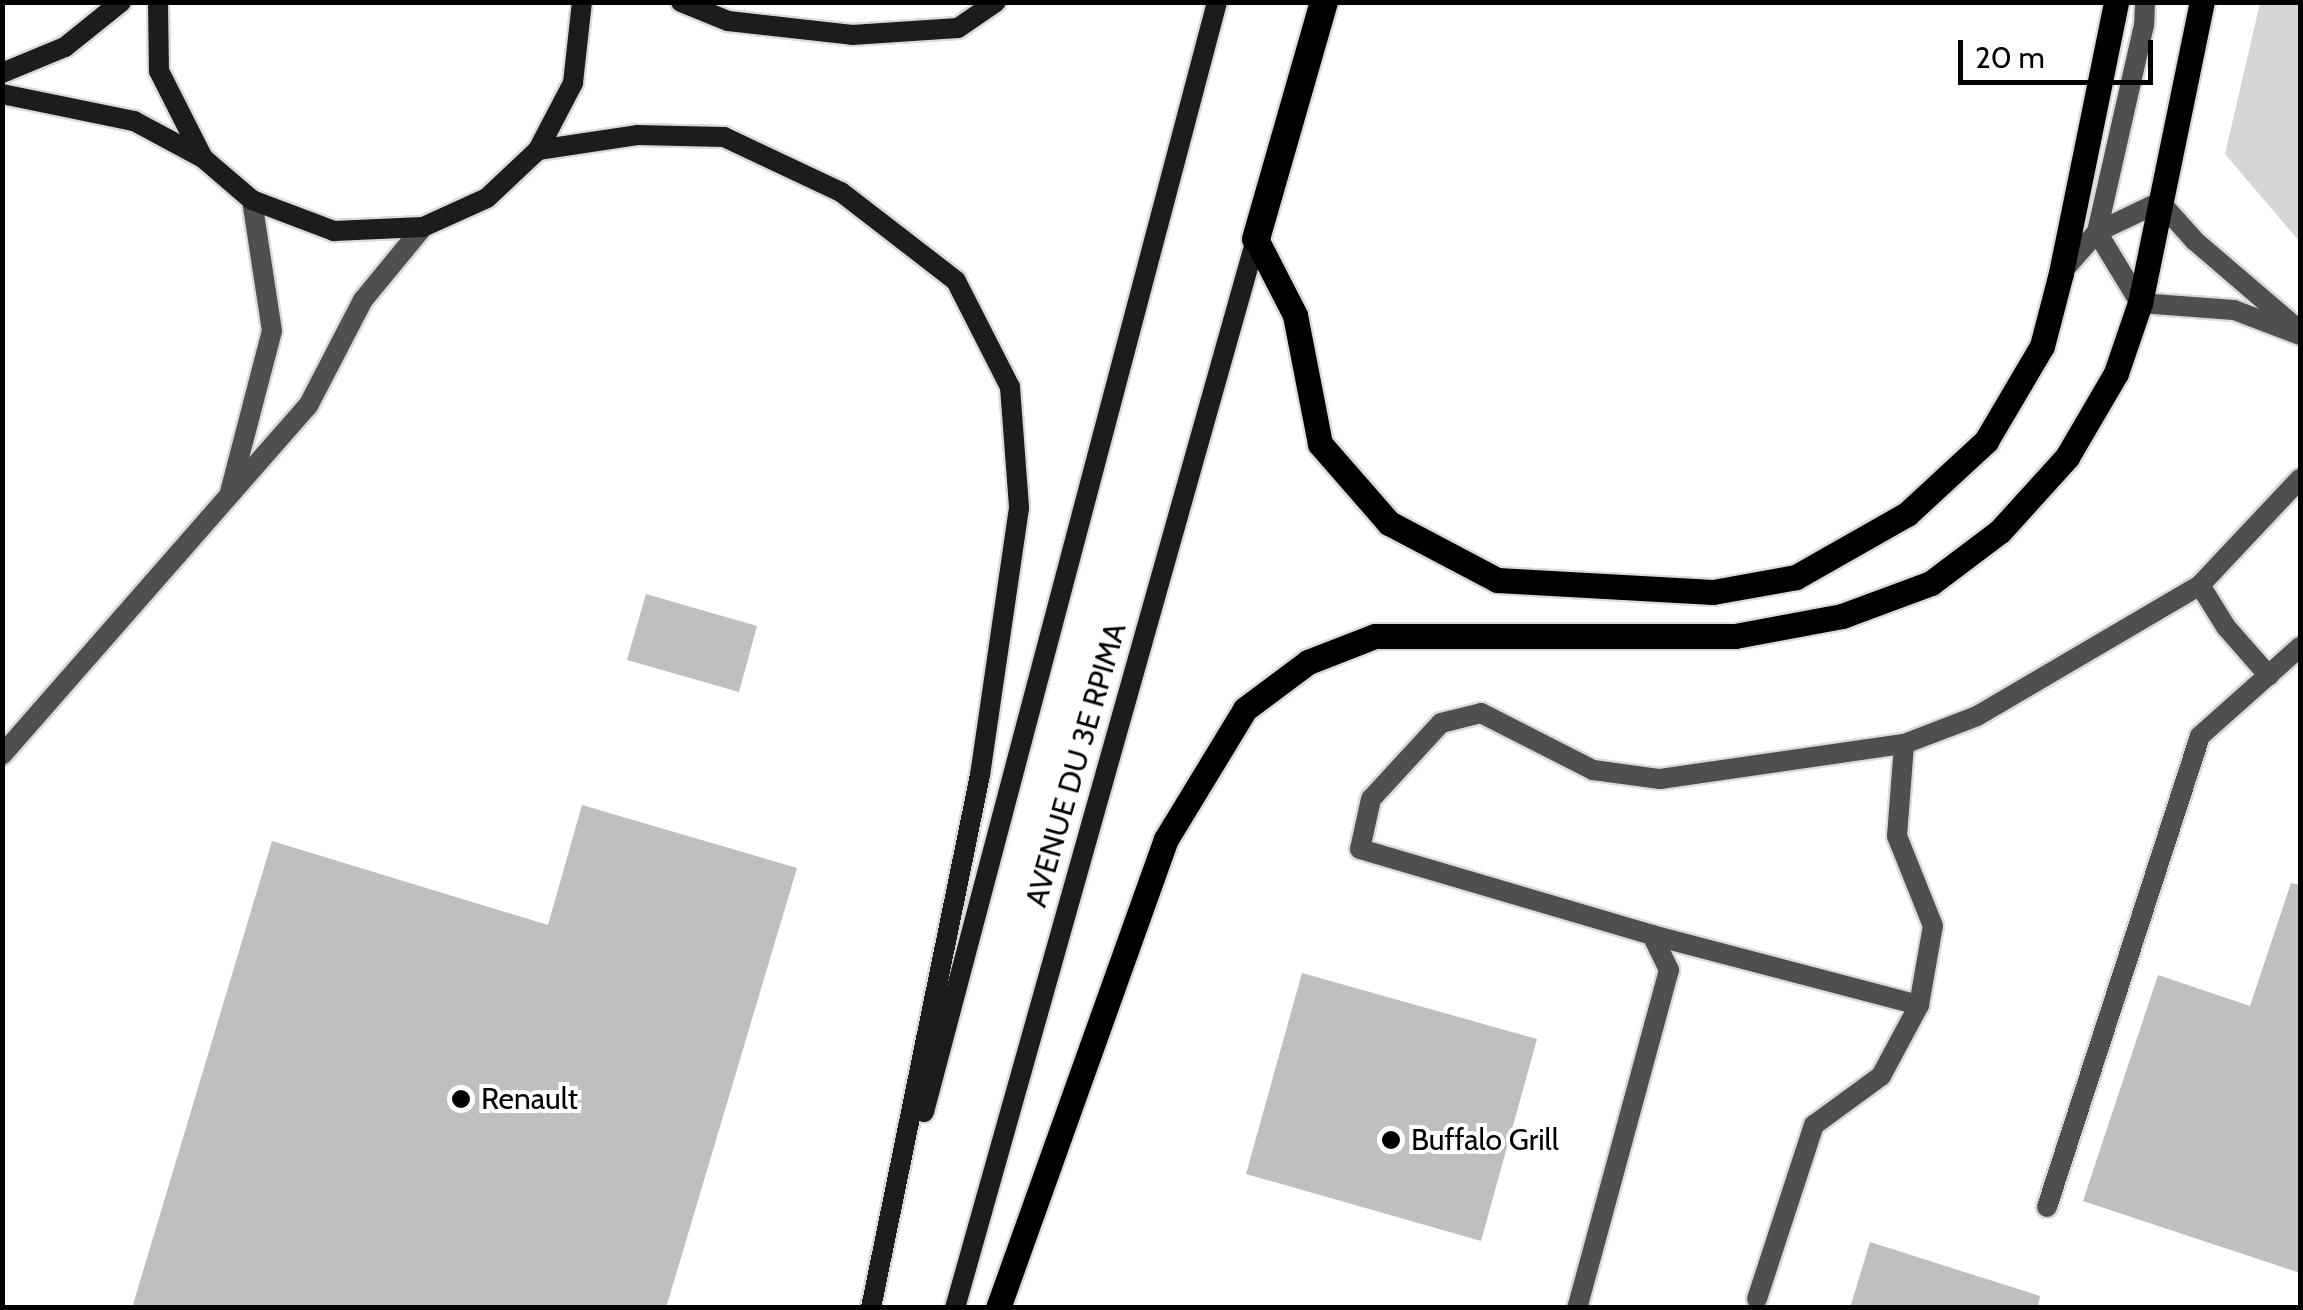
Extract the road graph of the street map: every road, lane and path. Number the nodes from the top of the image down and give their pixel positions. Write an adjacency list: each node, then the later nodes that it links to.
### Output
1 (121, 2): 11 (main road)
2 (158, 2): 14 (main road)
3 (582, 2): 13 (main road)
4 (682, 2): 5 (main road)
5 (996, 2)
6 (1218, 2): 34 (main road)
7 (1324, 2): 19 (highway)
8 (2116, 2): 20 (main road)
9 (2145, 2): 18 (street)
10 (2202, 2): 16 (main road)
11 (2, 73)
12 (2, 94): 14 (main road)
13 (538, 150): 17 (main road); 34 (main road)
14 (204, 158): 15 (main road)
15 (252, 200): 17 (main road); 24 (street)
16 (2160, 202): 18 (street); 21 (main road); 22 (street)
17 (423, 227): 24 (street)
18 (2097, 232): 20 (street); 21 (street)
19 (1256, 239): 20 (main road); 35 (main road, AVENUE DU 3E RPIMA)
20 (2061, 273)
21 (2140, 303): 22 (street); 36 (main road)
22 (2300, 333)
23 (2300, 479): 25 (street)
24 (228, 498): 29 (street)
25 (2200, 585): 27 (street); 28 (street)
26 (2300, 648): 27 (street)
27 (2269, 676): 32 (street)
28 (1904, 744): 30 (street); 31 (street)
29 (2, 755)
30 (1652, 935): 31 (street); 37 (street)
31 (1919, 1005): 33 (street)
32 (2047, 1207)
33 (1757, 1300)
34 (872, 1308)
35 (956, 1308)
36 (998, 1308)
37 (1577, 1308)

